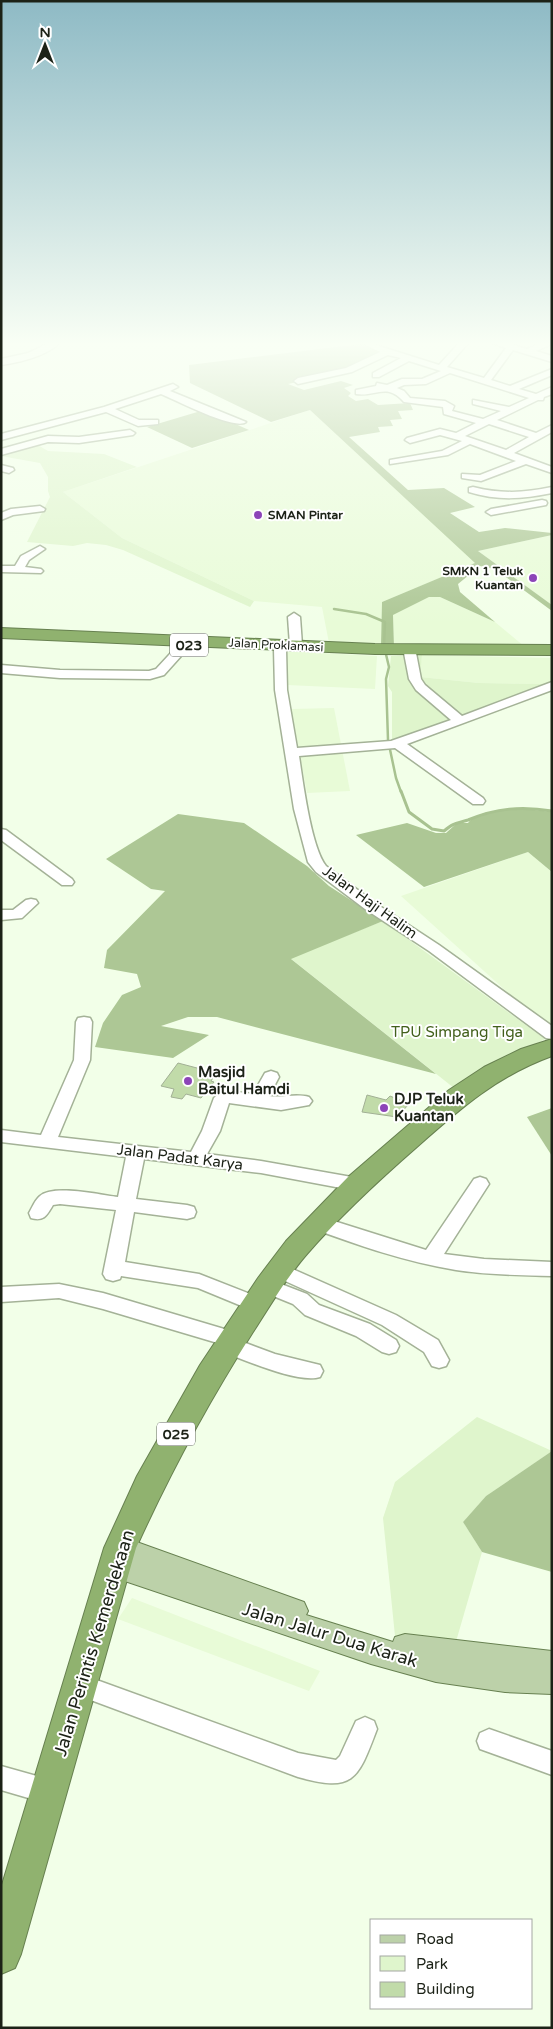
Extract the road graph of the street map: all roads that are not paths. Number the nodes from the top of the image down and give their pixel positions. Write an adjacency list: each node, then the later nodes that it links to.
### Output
1 (117, 436): 7 (street)
2 (426, 436): 5 (street)
3 (457, 436): 6 (street)
4 (542, 436): 8 (street)
5 (410, 440)
6 (469, 441): 8 (street); 10 (street)
7 (1, 452)
8 (506, 454): 9 (street)
9 (524, 461): 11 (street); 12 (street)
10 (394, 462)
11 (552, 470)
12 (466, 476)
13 (473, 490): 14 (street)
14 (552, 490)
15 (552, 500): 17 (street)
16 (40, 509): 18 (street)
17 (491, 512)
18 (1, 517)
19 (40, 549): 21 (street)
20 (1, 569): 21 (street)
21 (18, 570): 22 (street)
22 (37, 571)
23 (294, 617): 28 (street, Jalan Haji Halim)
24 (1, 633): 25 (highway, Jalan Proklamasi / 023)
25 (24, 636): 26 (highway, Jalan Proklamasi / 023); 27 (highway, Jalan Proklamasi / 023); 28 (highway, Jalan Proklamasi / 023)
26 (1, 638)
27 (185, 645): 28 (highway, Jalan Proklamasi / 023); 32 (street)
28 (288, 647): 30 (highway, Jalan Proklamasi / 023); 36 (street, Jalan Haji Halim)
29 (552, 650): 30 (highway, Jalan Proklamasi / 023)
30 (393, 651): 31 (highway, Jalan Proklamasi / 023); 34 (street)
31 (552, 655)
32 (1, 669)
33 (552, 686): 34 (street)
34 (460, 721): 35 (street)
35 (391, 745): 36 (street); 37 (street)
36 (292, 752): 43 (street, Jalan Haji Halim)
37 (478, 801)
38 (1, 833): 39 (street)
39 (67, 882)
40 (31, 903): 41 (street)
41 (1, 915)
42 (84, 1022): 49 (street)
43 (552, 1034)
44 (552, 1048): 52 (highway, Jalan Perintis Kemerdekaan / 025)
45 (271, 1077): 46 (street)
46 (258, 1101): 47 (street); 51 (street)
47 (303, 1101)
48 (1, 1136): 49 (street, Jalan Padat Karya)
49 (47, 1141): 50 (street, Jalan Padat Karya)
50 (136, 1152): 51 (street, Jalan Padat Karya); 54 (street)
51 (196, 1159): 52 (street, Jalan Padat Karya)
52 (357, 1184): 57 (highway, Jalan Perintis Kemerdekaan / 025)
53 (480, 1184): 58 (street)
54 (125, 1205): 55 (street); 56 (street); 60 (street)
55 (187, 1212)
56 (38, 1213)
57 (318, 1223): 58 (street); 60 (highway, Jalan Perintis Kemerdekaan / 025)
58 (431, 1258): 59 (street)
59 (552, 1269)
60 (268, 1287): 62 (highway, Jalan Perintis Kemerdekaan / 025); 63 (street); 64 (street)
61 (1, 1295): 62 (street)
62 (232, 1344): 65 (street); 66 (highway, Jalan Perintis Kemerdekaan / 025)
63 (389, 1346)
64 (439, 1360)
65 (313, 1371)
66 (117, 1557): 67 (main road, Jalan Jalur Dua Karak); 68 (main road, Jalan Jalur Dua Karak); 69 (highway, Jalan Perintis Kemerdekaan / 025)
67 (552, 1665)
68 (552, 1680)
69 (80, 1684): 70 (street); 74 (highway, Jalan Perintis Kemerdekaan / 025)
70 (365, 1729)
71 (489, 1742): 72 (street)
72 (552, 1763)
73 (1, 1778): 74 (street)
74 (49, 1791): 75 (highway, Jalan Perintis Kemerdekaan / 025)
75 (1, 1954)

